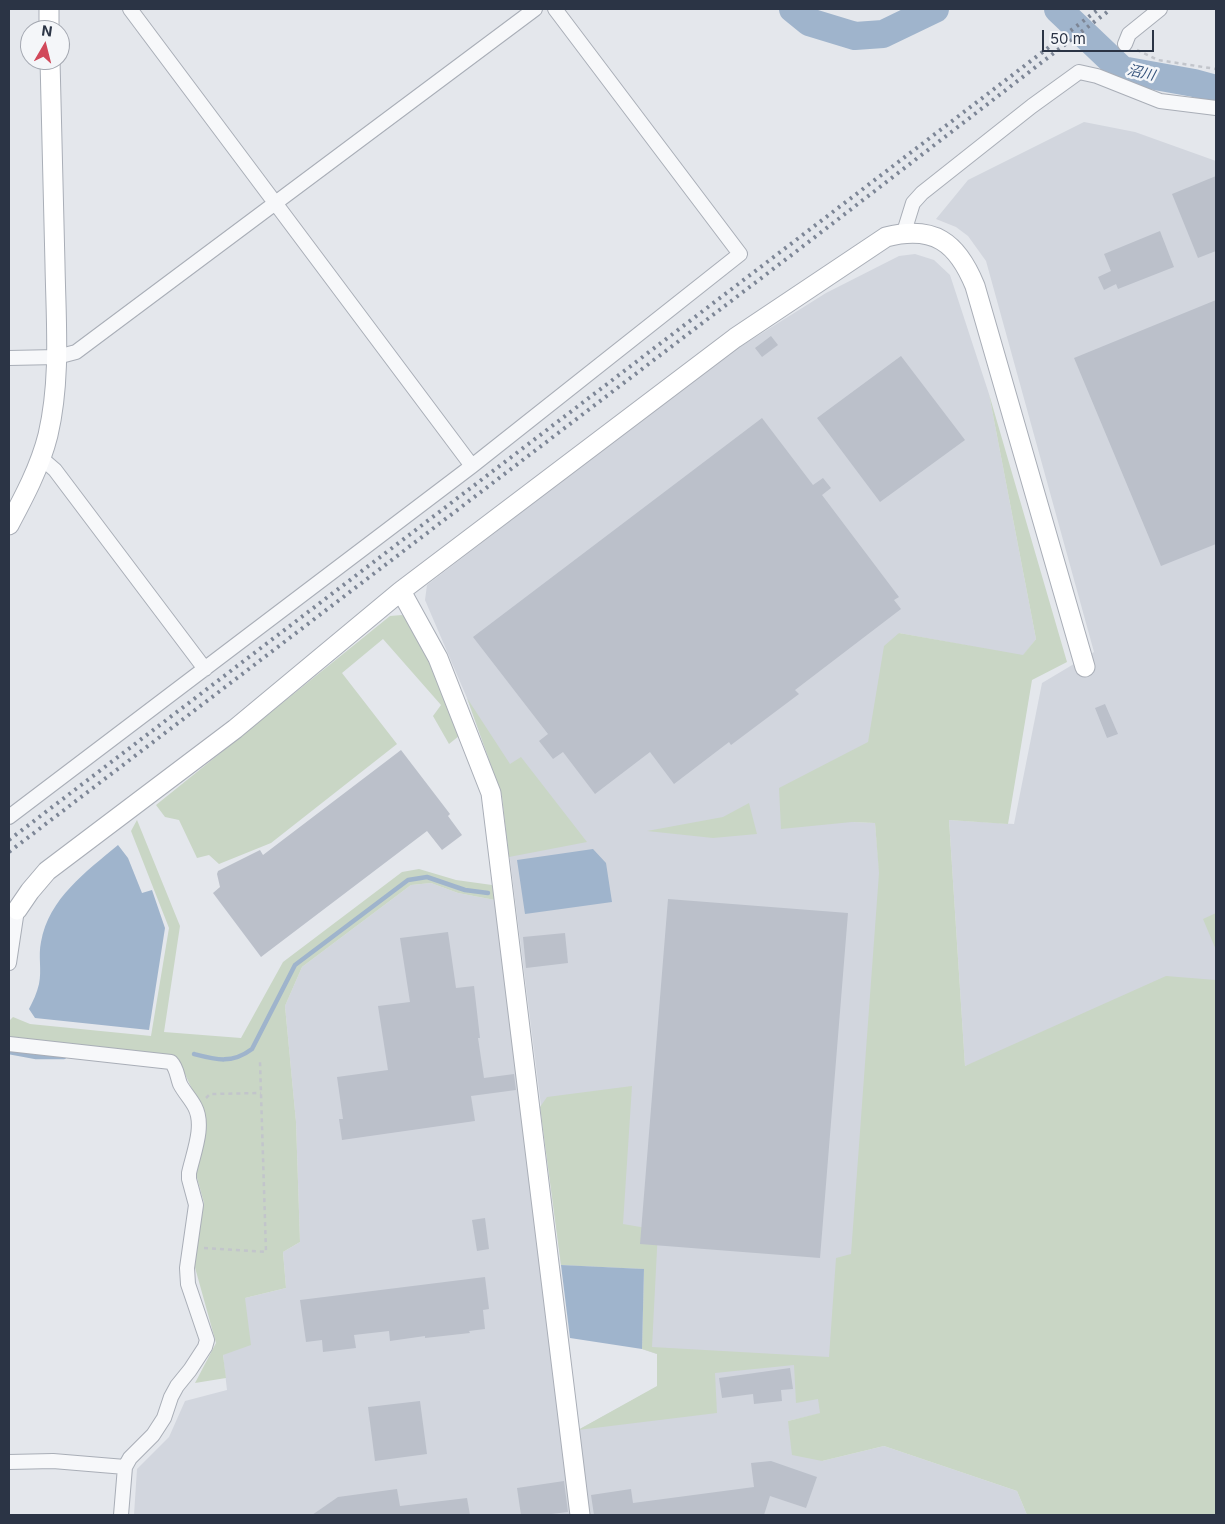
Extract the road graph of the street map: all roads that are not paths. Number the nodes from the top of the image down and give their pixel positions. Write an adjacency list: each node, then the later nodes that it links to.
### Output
1 (130, 9): 8 (street)
2 (535, 9): 8 (street)
3 (555, 9): 13 (street)
4 (1160, 9): 5 (street)
5 (1125, 44)
6 (50, 70): 10 (street)
7 (1216, 108): 9 (street)
8 (277, 203): 10 (street); 13 (street)
9 (904, 232): 15 (street); 16 (street)
10 (57, 357): 11 (street); 12 (street)
11 (9, 358)
12 (40, 457): 14 (street); 17 (street)
13 (472, 466): 17 (street)
14 (9, 526)
15 (401, 591): 19 (street); 25 (street)
16 (1084, 667)
17 (205, 669): 18 (street)
18 (9, 817)
19 (13, 917): 20 (street)
20 (9, 963)
21 (9, 1044): 23 (street)
22 (9, 1462): 23 (street)
23 (125, 1467): 24 (street)
24 (121, 1515)
25 (580, 1515)

